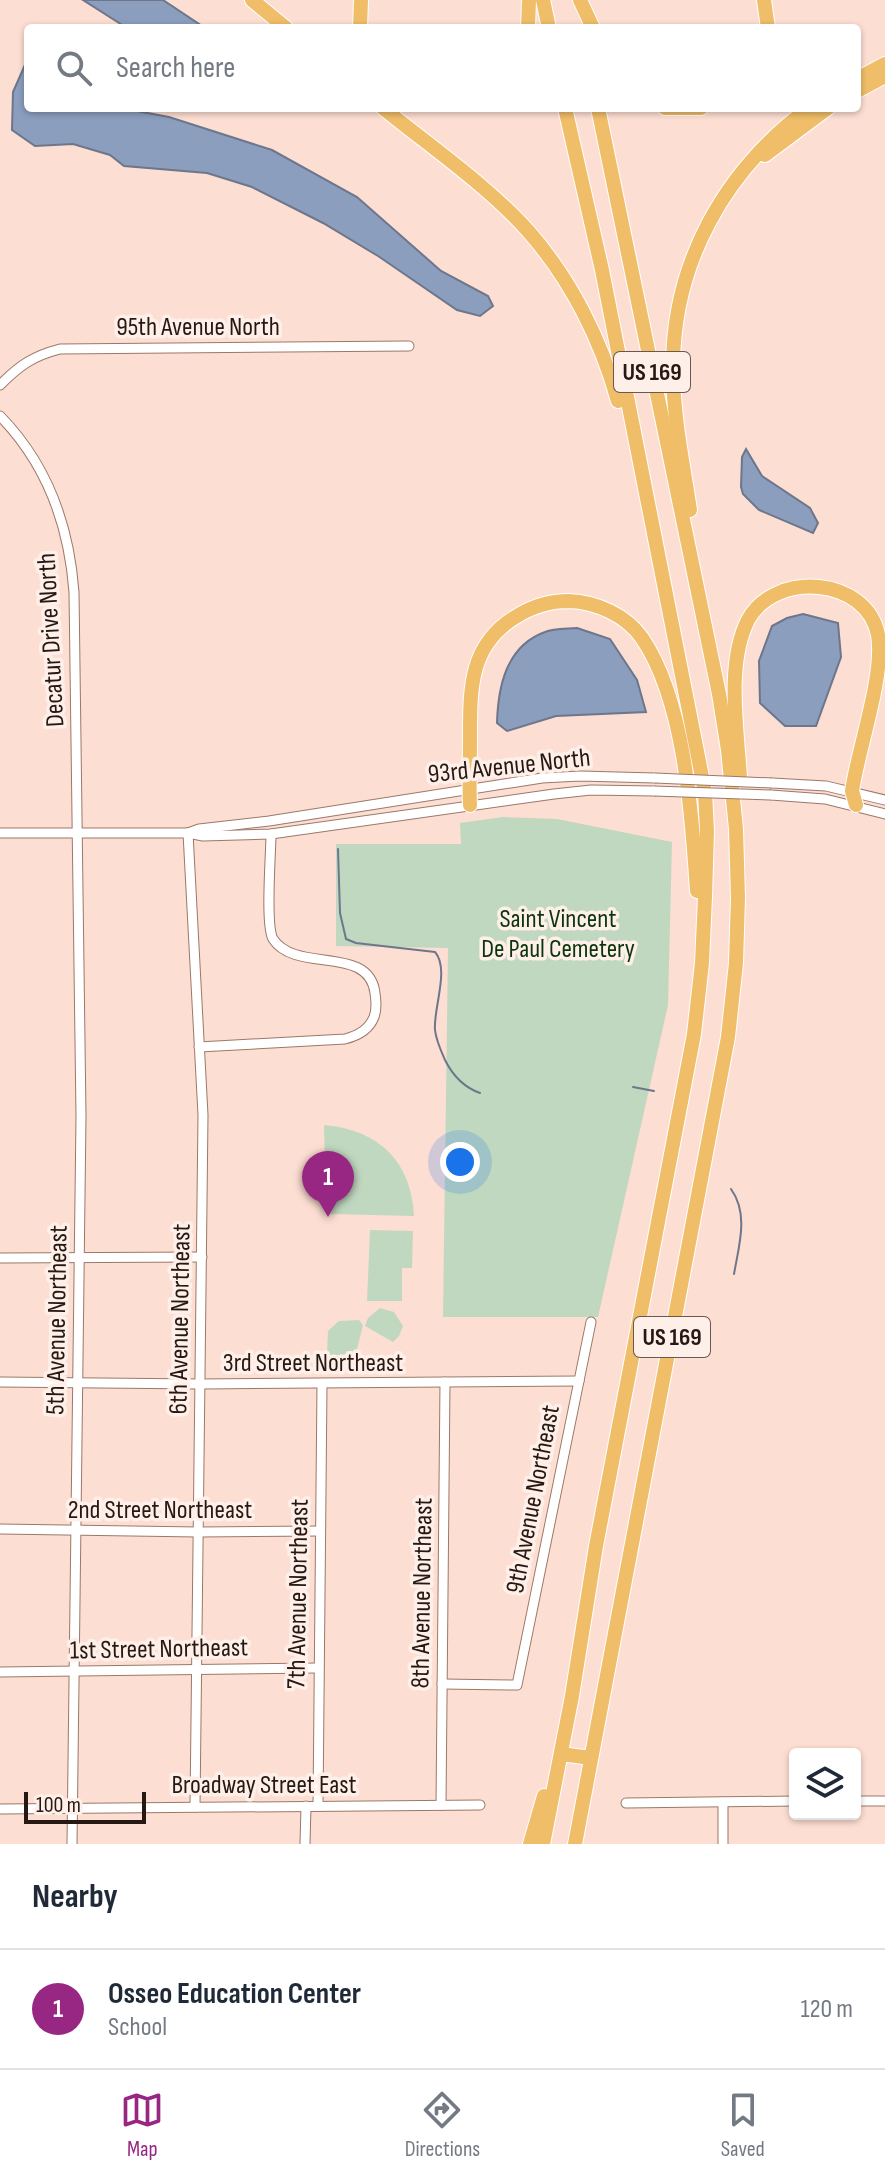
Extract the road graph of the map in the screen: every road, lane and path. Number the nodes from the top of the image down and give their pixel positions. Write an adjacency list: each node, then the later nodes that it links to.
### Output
1 (252, 0): 7 (highway)
2 (361, 0): 8 (highway)
3 (529, 0): 9 (highway)
4 (543, 0): 10 (highway)
5 (579, 0): 11 (highway); 12 (highway)
6 (764, 0): 13 (highway)
7 (281, 24)
8 (360, 24)
9 (528, 24)
10 (548, 24)
11 (582, 24)
12 (591, 24)
13 (767, 24)
14 (885, 64): 16 (highway)
15 (885, 76): 17 (highway)
16 (861, 77)
17 (861, 89)
18 (388, 112): 27 (highway)
19 (566, 112): 27 (highway, US 169)
20 (599, 112): 28 (highway, US 169)
21 (804, 112): 23 (highway)
22 (822, 112): 23 (highway)
23 (741, 171): 28 (highway)
24 (409, 346): 25 (street, 95th Avenue North)
25 (0, 385)
26 (0, 416): 35 (street, Decatur Drive North)
27 (655, 543): 39 (highway, US 169)
28 (699, 597): 34 (highway, US 169)
29 (470, 789): 30 (street, 93rd Avenue North, bridge); 32 (highway); 37 (street, 93rd Avenue North); 39 (highway)
30 (854, 798): 31 (street, 93rd Avenue North); 32 (street, 93rd Avenue North, bridge); 33 (street, 93rd Avenue North); 34 (highway)
31 (885, 800)
32 (470, 805): 38 (street, 93rd Avenue North)
33 (885, 814)
34 (736, 829): 62 (highway, US 169)
35 (78, 832): 36 (street, 93rd Avenue North); 37 (street, 93rd Avenue North); 43 (street, 5th Avenue Northeast)
36 (0, 833)
37 (188, 833): 38 (street, 93rd Avenue North); 40 (street, 6th Avenue Northeast)
38 (271, 834): 40 (street)
39 (702, 963): 60 (highway, US 169)
40 (199, 1047): 41 (street, 6th Avenue Northeast)
41 (202, 1257): 43 (street); 49 (street, 6th Avenue Northeast)
42 (0, 1258): 43 (street)
43 (79, 1258): 48 (street, 5th Avenue Northeast)
44 (591, 1322): 45 (street, 9th Avenue Northeast)
45 (579, 1381): 47 (street, 3rd Street Northeast); 59 (street, 9th Avenue Northeast)
46 (0, 1382): 48 (street, 3rd Street Northeast)
47 (445, 1382): 50 (street, 3rd Street Northeast); 59 (street, 8th Avenue Northeast)
48 (77, 1383): 49 (street, 3rd Street Northeast); 52 (street, 5th Avenue Northeast)
49 (200, 1384): 50 (street, 3rd Street Northeast); 54 (street, 6th Avenue Northeast)
50 (322, 1384): 53 (street, 7th Avenue Northeast)
51 (0, 1529): 52 (street, 2nd Street Northeast)
52 (75, 1530): 54 (street, 2nd Street Northeast); 57 (street, 5th Avenue Northeast)
53 (320, 1531): 54 (street, 2nd Street Northeast); 55 (street, 7th Avenue Northeast)
54 (198, 1532): 56 (street, 6th Avenue Northeast)
55 (318, 1668): 56 (street, 1st Street Northeast); 71 (street, 7th Avenue Northeast)
56 (197, 1669): 57 (street, 1st Street Northeast); 72 (street, 6th Avenue Northeast)
57 (74, 1671): 58 (street, 1st Street Northeast); 73 (street, 5th Avenue Northeast)
58 (0, 1672)
59 (442, 1684): 68 (street, 8th Avenue Northeast)
60 (572, 1696): 61 (highway, US 169); 77 (highway)
61 (561, 1754): 62 (highway); 78 (highway, US 169)
62 (591, 1758): 79 (highway, US 169)
63 (789, 1801): 66 (street)
64 (861, 1801): 65 (street)
65 (885, 1801)
66 (723, 1802): 67 (street); 80 (street)
67 (626, 1803)
68 (441, 1805): 69 (street, Broadway Street East); 71 (street, Broadway Street East)
69 (480, 1805)
70 (306, 1806): 71 (street, Broadway Street East); 72 (street, Broadway Street East); 76 (street)
71 (318, 1806)
72 (195, 1807): 73 (street, Broadway Street East)
73 (73, 1808): 74 (street, Broadway Street East); 75 (street, 5th Avenue Northeast)
74 (0, 1809)
75 (72, 1844)
76 (305, 1844)
77 (530, 1844)
78 (543, 1844)
79 (575, 1844)
80 (723, 1844)

